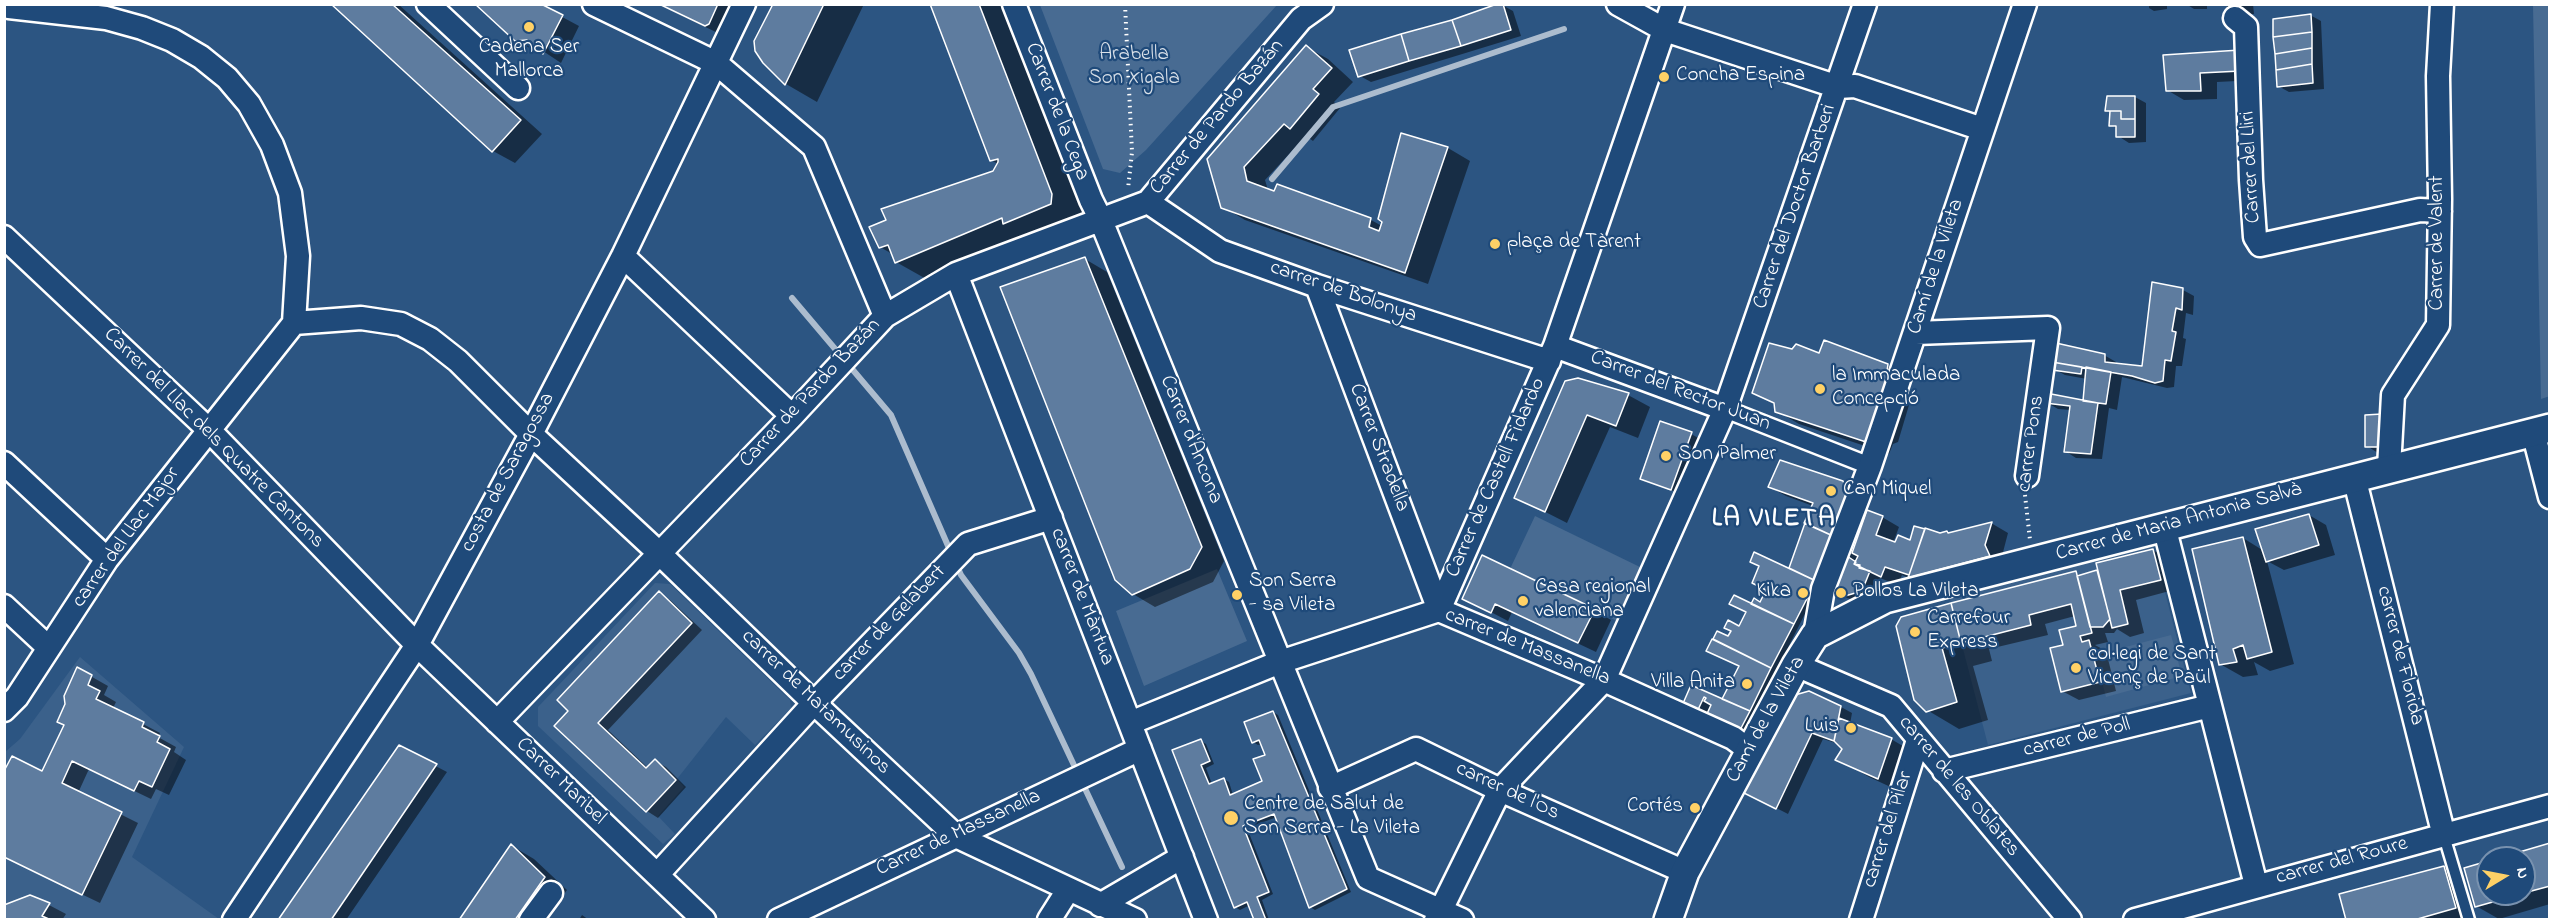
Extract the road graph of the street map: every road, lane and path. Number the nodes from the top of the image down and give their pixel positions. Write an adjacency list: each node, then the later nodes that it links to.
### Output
1 (428, 4): 18 (street)
2 (594, 4): 16 (street)
3 (744, 4): 16 (street, costa de Saragossa)
4 (1014, 4): 23 (street, Carrer de la Cega)
5 (1125, 4): 21 (path)
6 (1322, 4): 13 (street, Carrer de Pardo Bazán)
7 (1618, 4): 15 (street)
8 (1673, 4): 15 (street, Carrer de Castell Fidardo)
9 (1864, 4): 17 (street, Carrer del Doctor Barberi)
10 (2025, 4): 19 (street, Camí de la Vileta)
11 (2442, 4): 22 (street, Carrer de Valent)
12 (4, 5): 29 (street)
13 (1304, 12): 20 (street, Carrer de Pardo Bazán)
14 (2235, 18): 22 (street, Carrer del Lliri)
15 (1665, 30): 17 (street); 31 (street, Carrer de Castell Fidardo)
16 (716, 63): 25 (street, costa de Saragossa); 28 (street)
17 (1838, 87): 19 (street); 32 (street, Carrer del Doctor Barberi)
18 (518, 88)
19 (1982, 129): 30 (street, Camí de la Vileta)
20 (1148, 202): 21 (street, Carrer de Pardo Bazán); 27 (street, carrer de Bolonya)
21 (1126, 209): 23 (street, Carrer de Pardo Bazán)
22 (2440, 211): 39 (street, Carrer de Valent)
23 (1100, 218): 26 (street, Carrer de Pardo Bazán); 53 (street, Carrer d'Ancona)
24 (4, 237): 34 (street, Carrer del Llac dels Quatre Cantons)
25 (623, 256): 33 (street); 36 (street, costa de Saragossa)
26 (956, 274): 28 (street, Carrer de Pardo Bazán); 43 (street, carrer de Màntua)
27 (1317, 286): 31 (street, carrer de Bolonya); 49 (street, Carrer Stradella)
28 (885, 316): 33 (street, Carrer de Pardo Bazán)
29 (294, 323): 34 (street, carrer del Llac Major); 36 (street, carrer de Matamusinos)
30 (1916, 333): 38 (street, Camí de la Vileta); 40 (street, carrer Pons)
31 (1552, 354): 32 (street, Carrer del Rector Juan); 49 (street, Carrer de Castell Fidardo)
32 (1725, 409): 38 (street, Carrer del Rector Juan); 55 (street, Carrer del Doctor Barberi)
33 (792, 416): 45 (street, Carrer de Pardo Bazán)
34 (208, 429): 46 (street, carrer del Llac Major); 51 (street, Carrer del Llac dels Quatre Cantons)
35 (2541, 430): 39 (street, Carrer de Maria Antonia Salvà); 42 (street)
36 (531, 434): 45 (street, carrer de Matamusinos); 51 (street, costa de Saragossa)
37 (4, 463): 46 (street)
38 (1870, 466): 50 (street, Camí de la Vileta)
39 (2389, 468): 41 (street, Carrer de Maria Antonia Salvà)
40 (2027, 476): 47 (path, carrer Pons)
41 (2354, 477): 44 (street, Carrer de Maria Antonia Salvà); 69 (street, carrer de Florida)
42 (2550, 497)
43 (1051, 518): 56 (street, carrer de Gelabert); 60 (street, carrer de Màntua)
44 (2164, 526): 47 (street, Carrer de Maria Antonia Salvà); 57 (street)
45 (658, 552): 56 (street, carrer de Matamusinos); 59 (street, Carrer de Pardo Bazán)
46 (107, 559): 52 (street, carrer del Llac Major)
47 (2035, 560): 50 (street, Carrer de Maria Antonia Salvà)
48 (4, 606): 52 (street)
49 (1439, 610): 53 (street, carrer de Massanella); 55 (street, carrer de Massanella)
50 (1815, 635): 54 (street, Camí de la Vileta)
51 (417, 645): 59 (street, Carrer Maribel); 78 (street, costa de Saragossa)
52 (49, 648): 58 (street, carrer del Llac Major)
53 (1280, 662): 60 (street, carrer de Massanella); 65 (street, Carrer d'Ancona)
54 (1796, 665): 61 (street, carrer de les Oblates); 63 (street, Camí de la Vileta)
55 (1605, 680): 63 (street, carrer de Massanella); 66 (street, Carrer del Doctor Barberi)
56 (814, 703): 68 (street, carrer de Matamusinos); 72 (street, carrer de Gelabert)
57 (2210, 706): 64 (street, carrer de Poll); 73 (street)
58 (4, 710)
59 (497, 722): 72 (street, Carrer Maribel)
60 (1130, 723): 62 (street, carrer de Màntua)
61 (1918, 740): 64 (street, carrer de les Oblates); 87 (street, carrer del Pilar)
62 (1140, 749): 68 (street, Carrer de Massanella); 70 (street, carrer de Màntua)
63 (1749, 750): 71 (street, Camí de la Vileta)
64 (1944, 771): 88 (street, carrer de les Oblates)
65 (1330, 788): 66 (street, carrer de l'Os); 77 (street, Carrer d'Ancona)
66 (1500, 790): 71 (street, carrer de l'Os); 77 (street, Carrer del Doctor Barberi)
67 (2550, 806): 69 (street, carrer del Roure)
68 (956, 836): 74 (street, carrer de Matamusinos); 81 (street, Carrer de Massanella)
69 (2444, 836): 73 (street, carrer del Roure); 90 (lane)
70 (1182, 857): 76 (street); 84 (street, carrer de Màntua)
71 (1685, 872): 86 (street, Camí de la Vileta)
72 (657, 875): 80 (street, Carrer Maribel)
73 (2256, 885): 89 (street, carrer del Roure)
74 (1068, 890): 76 (street, carrer de Matamusinos); 82 (street)
75 (551, 893): 79 (street)
76 (1100, 905): 83 (street, carrer de Matamusinos)
77 (1438, 915): 85 (street, Carrer d'Ancona)
78 (234, 920)
79 (531, 920)
80 (704, 920)
81 (779, 920)
82 (1049, 920)
83 (1135, 920)
84 (1206, 920)
85 (1462, 920)
86 (1668, 920)
87 (1861, 920)
88 (2070, 920)
89 (2135, 920)
90 (2469, 920)

